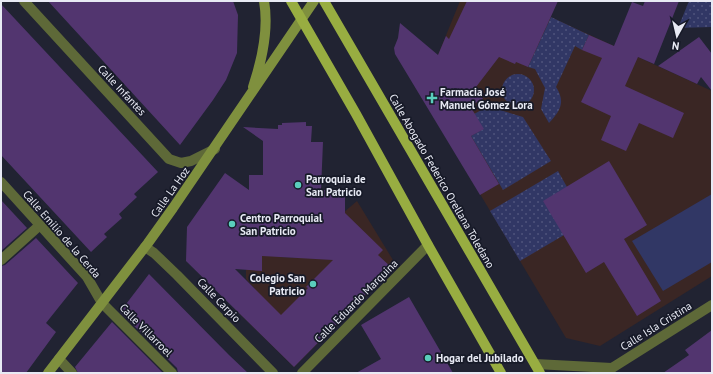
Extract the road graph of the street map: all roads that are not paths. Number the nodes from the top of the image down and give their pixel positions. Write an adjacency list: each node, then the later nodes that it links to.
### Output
1 (24, 1): 8 (street, Calle Infantes)
2 (264, 1): 7 (main road)
3 (291, 1): 6 (main road)
4 (314, 1): 6 (main road, Calle La Hoz)
5 (324, 1): 17 (main road, Calle Abogado Federico Orellana Toledano)
6 (303, 19): 7 (main road, Calle La Hoz); 11 (main road)
7 (249, 98): 8 (main road, Calle La Hoz)
8 (215, 149): 12 (main road, Calle La Hoz)
9 (1, 182): 10 (street, Calle Emilio de la Cerda)
10 (40, 225): 13 (street); 14 (street, Calle Emilio de la Cerda)
11 (428, 245): 23 (street, Calle Eduardo Marquina); 24 (main road)
12 (145, 247): 14 (main road, Calle La Hoz); 22 (street, Calle Carpio)
13 (1, 260)
14 (102, 303): 16 (main road, Calle La Hoz); 21 (street, Calle Villarroel)
15 (712, 306): 18 (street, Calle Isla Cristina)
16 (59, 359): 19 (main road, Calle La Hoz); 20 (street)
17 (537, 369): 18 (street, Calle Isla Cristina)
18 (610, 370)
19 (48, 373)
20 (72, 373)
21 (172, 373)
22 (273, 373)
23 (302, 373)
24 (501, 373)

